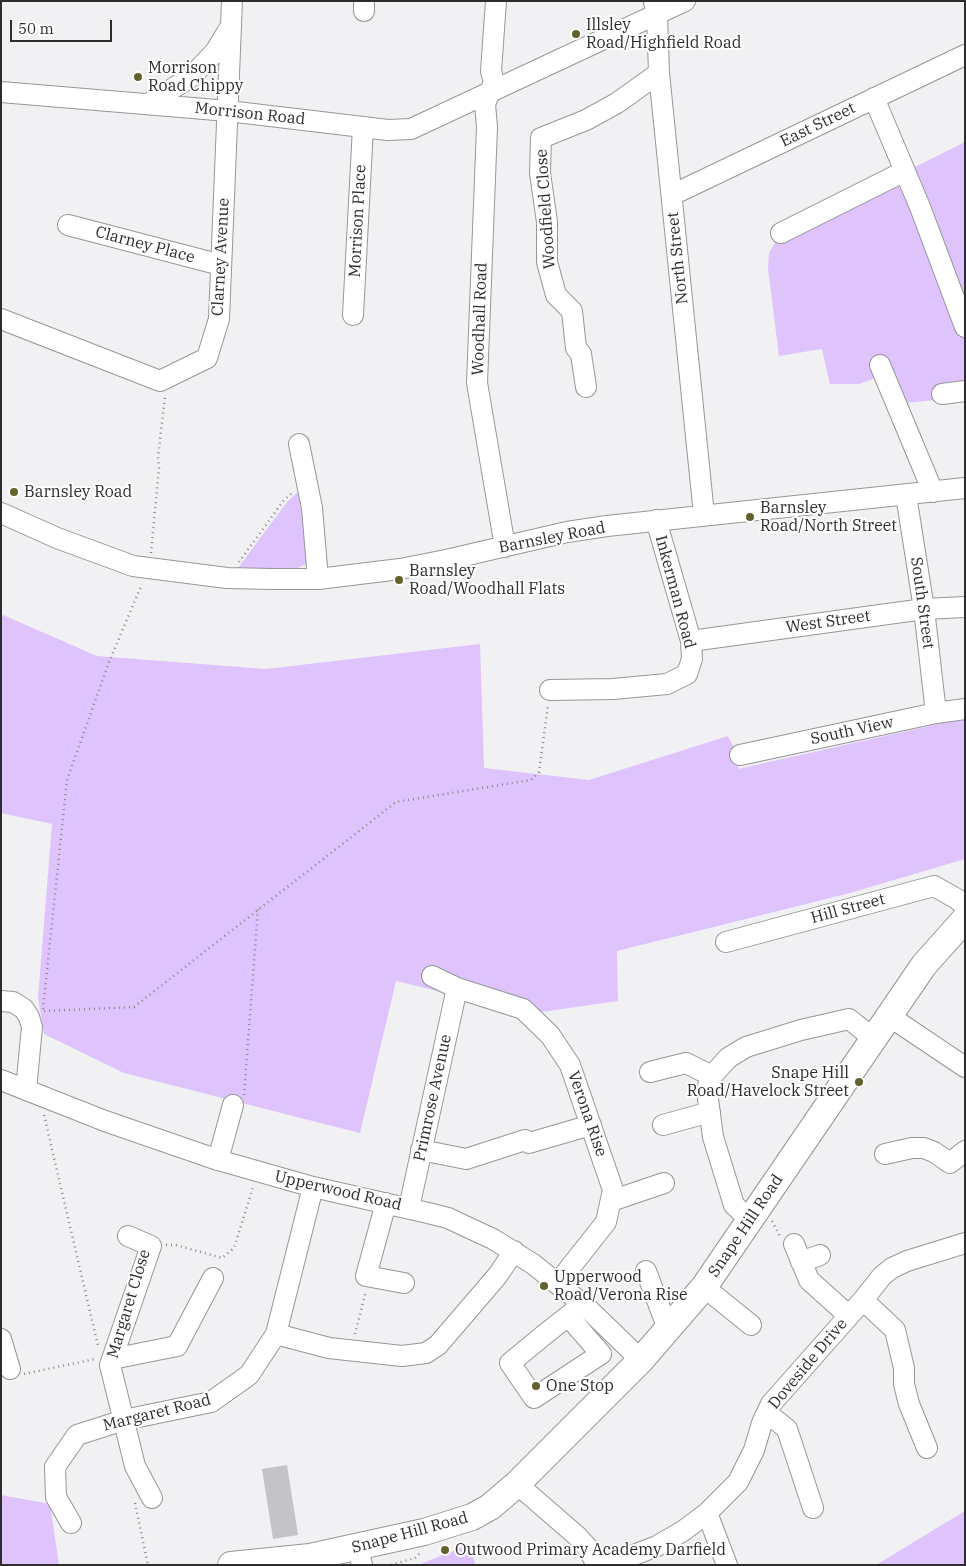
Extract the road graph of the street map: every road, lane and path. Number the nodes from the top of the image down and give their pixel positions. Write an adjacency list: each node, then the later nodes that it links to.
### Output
1 (232, 1): 5 (street, Clarney Avenue)
2 (496, 1): 9 (street, Woodhall Road)
3 (685, 1): 4 (street, Morrison Road)
4 (655, 8): 7 (street, North Street); 9 (street, Morrison Road)
5 (231, 27): 11 (street); 12 (street, Clarney Avenue)
6 (965, 55): 10 (street, East Street)
7 (659, 72): 15 (street, North Street); 24 (street, Woodfield Close)
8 (1, 92): 11 (street, Morrison Road)
9 (491, 92): 13 (street, Morrison Road); 35 (street, Woodhall Road)
10 (874, 98): 14 (street); 15 (street, East Street)
11 (148, 104): 12 (street, Morrison Road)
12 (228, 111): 13 (street, Morrison Road); 18 (street, Clarney Avenue)
13 (363, 127): 19 (street, Morrison Place)
14 (905, 171): 17 (street); 21 (street)
15 (672, 195): 33 (street, North Street)
16 (68, 225): 18 (street, Clarney Place)
17 (781, 233)
18 (221, 265): 23 (street, Clarney Avenue)
19 (353, 315)
20 (1, 319): 23 (street)
21 (965, 327)
22 (880, 365): 30 (street)
23 (167, 378): 36 (path)
24 (586, 387)
25 (965, 391): 26 (street)
26 (942, 394)
27 (298, 444): 28 (street)
28 (306, 481): 37 (path); 38 (street)
29 (965, 488): 30 (street, Barnsley Road)
30 (933, 492): 31 (street, Barnsley Road)
31 (906, 494): 33 (street, Barnsley Road); 40 (street, South Street)
32 (1, 513): 36 (street, Barnsley Road)
33 (704, 515): 34 (street, Barnsley Road)
34 (656, 520): 35 (street, Barnsley Road); 41 (street, Inkerman Road)
35 (505, 547): 38 (street, Barnsley Road)
36 (149, 569): 37 (street, Barnsley Road); 47 (path)
37 (227, 578): 38 (street, Barnsley Road)
38 (318, 579)
39 (965, 607): 40 (street, West Street)
40 (924, 609): 41 (street, West Street); 44 (street, South Street)
41 (691, 640): 42 (street, Inkerman Road)
42 (550, 690): 47 (path)
43 (965, 709): 44 (street, South View)
44 (936, 713): 45 (street, South View)
45 (740, 755)
46 (965, 906): 49 (street, Hill Street)
47 (258, 909): 60 (path)
48 (965, 919): 53 (main road, Snape Hill Road)
49 (726, 942)
50 (432, 976): 51 (street, Verona Rise)
51 (457, 988): 62 (street, Verona Rise); 64 (street, Primrose Avenue)
52 (1, 1001): 59 (street)
53 (889, 1016): 54 (main road, Snape Hill Road); 55 (street)
54 (873, 1038): 57 (street); 74 (main road, Snape Hill Road)
55 (964, 1064)
56 (650, 1072): 57 (street)
57 (712, 1076): 61 (street)
58 (1, 1080): 59 (street, Upperwood Road)
59 (33, 1092): 67 (street, Upperwood Road); 94 (path)
60 (233, 1105): 67 (street)
61 (710, 1112): 63 (street); 74 (street)
62 (591, 1125): 64 (street); 71 (street, Verona Rise)
63 (663, 1125)
64 (422, 1150): 73 (street, Primrose Avenue)
65 (965, 1151): 66 (street)
66 (885, 1154)
67 (218, 1160): 68 (street, Upperwood Road)
68 (258, 1171): 70 (street, Upperwood Road); 77 (path)
69 (664, 1183): 71 (street)
70 (313, 1187): 72 (street, Upperwood Road); 90 (street, Margaret Road)
71 (611, 1201): 84 (street, Verona Rise)
72 (386, 1203): 73 (street, Upperwood Road); 81 (street)
73 (409, 1208): 78 (street, Upperwood Road)
74 (750, 1220): 85 (main road, Snape Hill Road)
75 (128, 1236): 77 (street, Margaret Close)
76 (965, 1243): 86 (street, Doveside Drive)
77 (151, 1246): 94 (street, Margaret Close)
78 (514, 1251): 84 (street, Upperwood Road); 92 (street)
79 (805, 1254): 87 (street)
80 (646, 1271): 89 (street)
81 (370, 1277): 83 (street); 92 (path)
82 (213, 1278): 94 (street)
83 (404, 1283)
84 (557, 1284): 93 (street, Upperwood Road)
85 (704, 1287): 88 (street); 89 (main road, Snape Hill Road)
86 (863, 1300): 87 (street, Doveside Drive); 98 (street)
87 (849, 1316): 96 (street, Doveside Drive)
88 (751, 1325)
89 (668, 1329): 93 (main road, Snape Hill Road)
90 (276, 1334): 92 (street); 97 (street, Margaret Road)
91 (1, 1339): 95 (street)
92 (351, 1350)
93 (641, 1360): 99 (main road, Snape Hill Road)
94 (108, 1363): 95 (path); 97 (street, Margaret Close)
95 (16, 1372)
96 (767, 1413): 101 (street); 102 (street, Doveside Drive)
97 (124, 1420): 100 (street, Margaret Close); 103 (street, Margaret Road)
98 (927, 1448)
99 (518, 1484): 104 (main road, Snape Hill Road); 107 (street)
100 (143, 1500): 105 (path)
101 (814, 1508)
102 (707, 1514): 108 (street, Doveside Drive); 109 (street)
103 (71, 1523)
104 (360, 1556): 106 (main road, Snape Hill Road)
105 (148, 1565)
106 (231, 1565)
107 (597, 1565)
108 (608, 1565)
109 (727, 1565)

